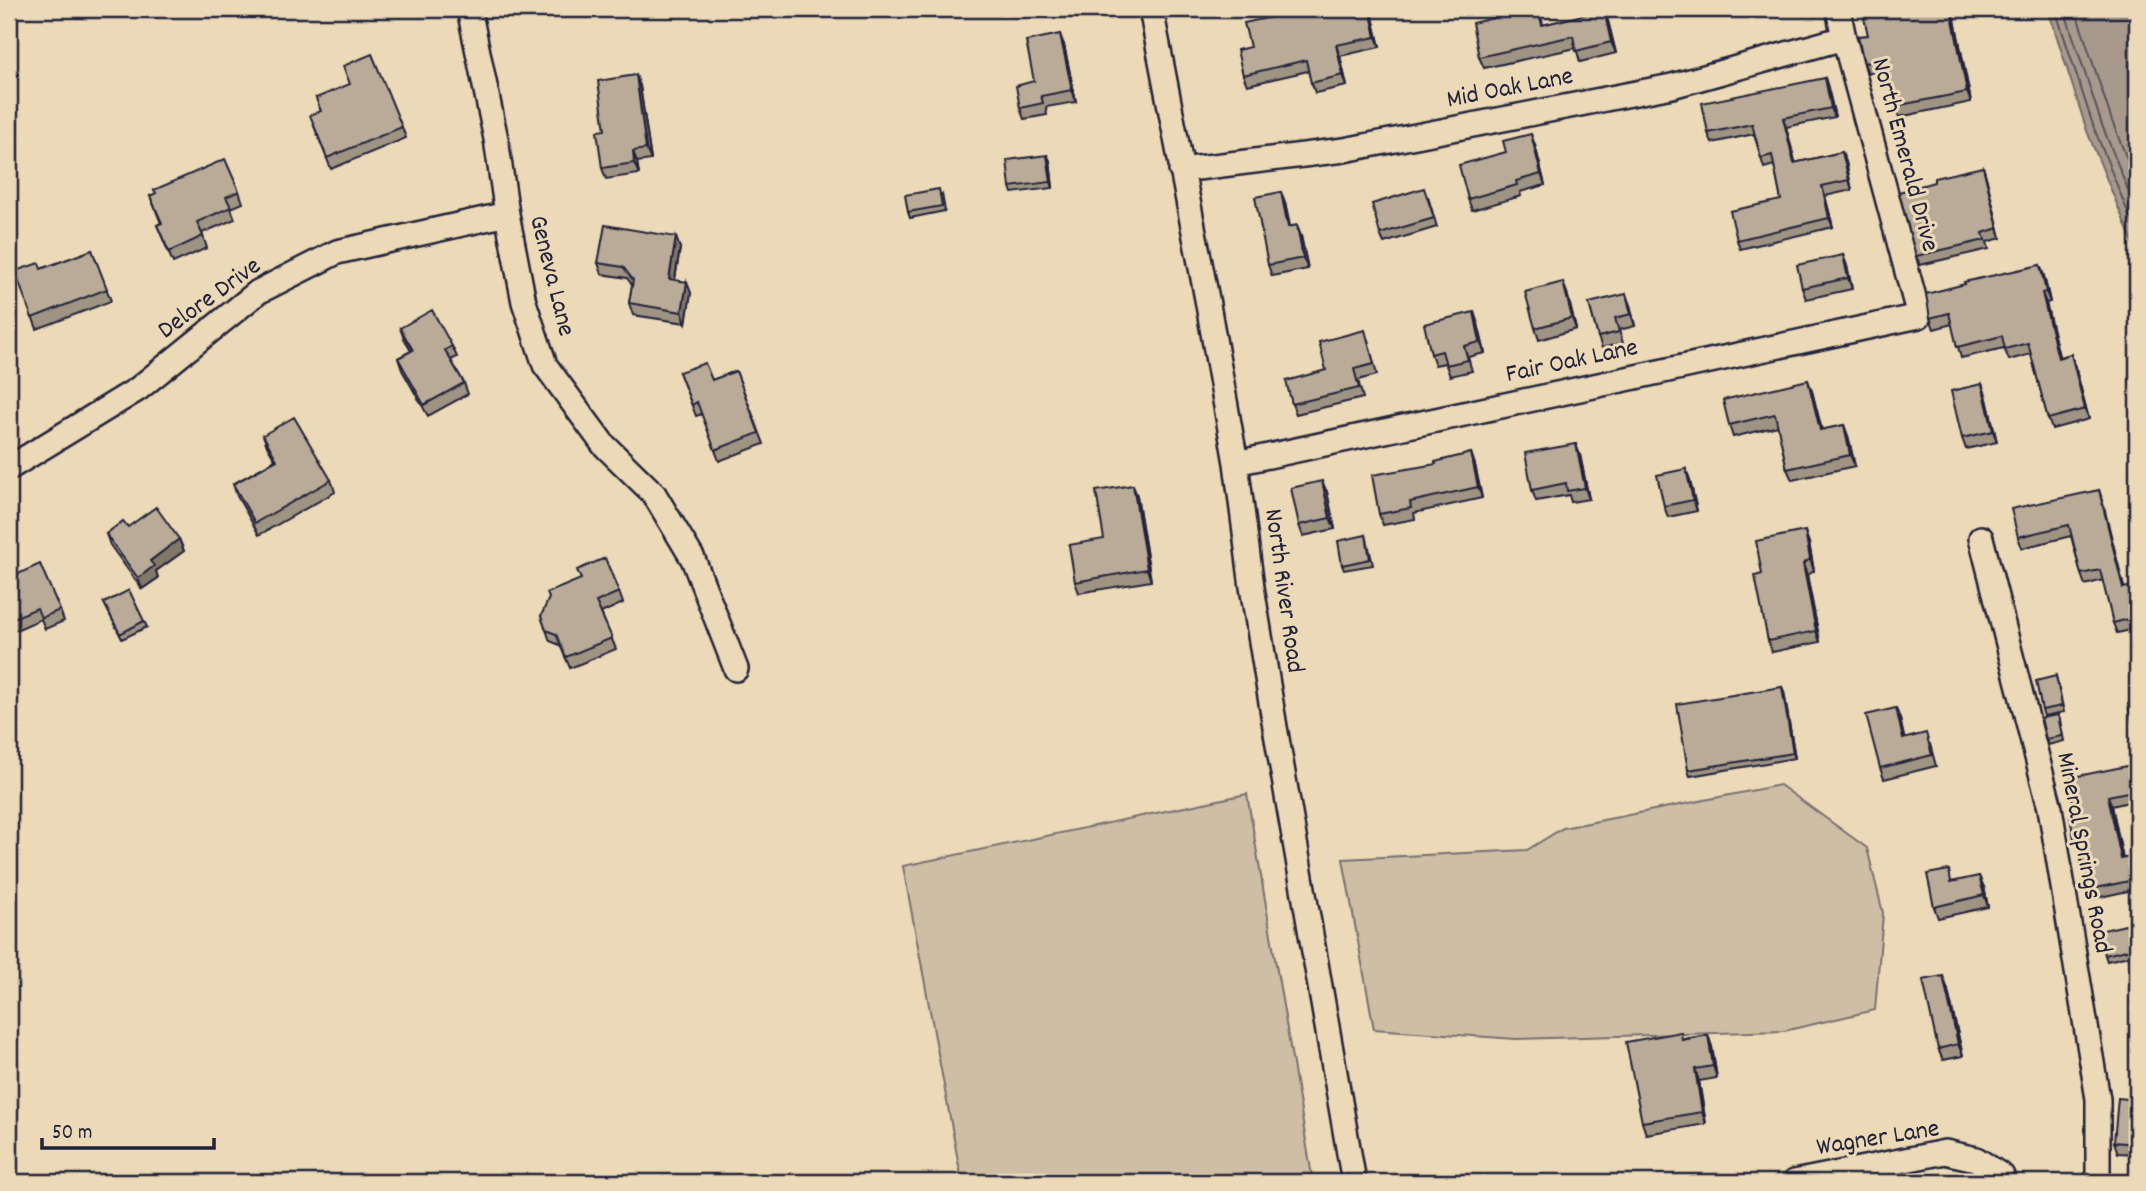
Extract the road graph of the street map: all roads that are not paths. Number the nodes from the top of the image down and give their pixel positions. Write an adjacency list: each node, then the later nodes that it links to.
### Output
1 (468, 9): 6 (street, Geneva Lane)
2 (1151, 9): 5 (street, North River Road)
3 (1838, 9): 4 (street, North Emerald Drive)
4 (1844, 38): 5 (street, Mid Oak Lane); 7 (street, North Emerald Drive)
5 (1181, 170): 8 (street, North River Road)
6 (507, 214): 9 (street, Delore Drive); 11 (street, Geneva Lane)
7 (1919, 316): 8 (street, Fair Oak Lane)
8 (1236, 463): 12 (street, North River Road)
9 (9, 468)
10 (1981, 538): 15 (street, Mineral Springs Road)
11 (736, 669)
12 (1354, 1182)
13 (1794, 1182): 14 (street, Wagner Lane)
14 (2004, 1182)
15 (2098, 1182)

